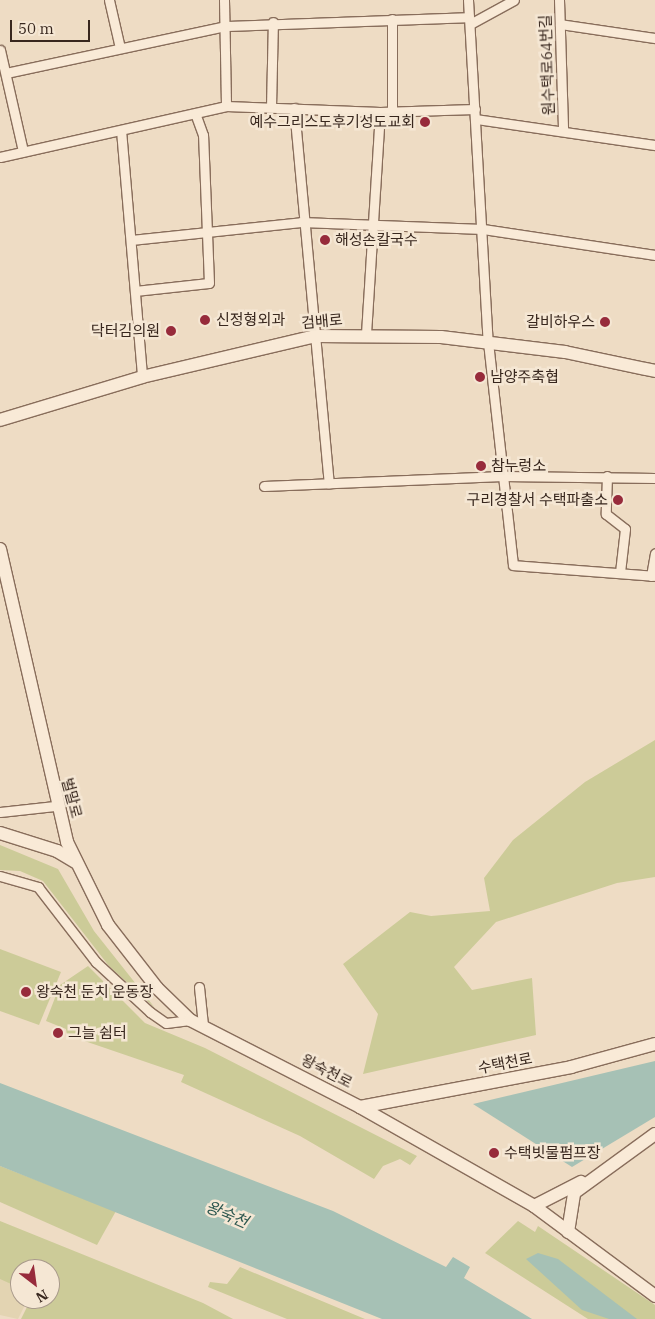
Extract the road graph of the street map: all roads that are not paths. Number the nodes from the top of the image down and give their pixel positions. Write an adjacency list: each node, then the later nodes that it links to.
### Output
1 (109, 0): 12 (street)
2 (224, 0): 10 (street)
3 (468, 0): 7 (street)
4 (514, 0): 7 (street)
5 (559, 0): 9 (street, 원수택로64번길)
6 (392, 19): 7 (street); 8 (street); 19 (street)
7 (470, 20): 18 (street)
8 (273, 22): 10 (street); 16 (street)
9 (560, 24): 11 (street); 24 (street, 원수택로64번길)
10 (225, 26): 12 (street); 15 (street)
11 (655, 38)
12 (120, 48): 14 (street)
13 (0, 50): 14 (street)
14 (6, 73): 26 (street)
15 (226, 106): 16 (street); 21 (street)
16 (271, 107): 17 (street)
17 (294, 108): 20 (street); 28 (street)
18 (475, 109): 19 (street); 22 (street)
19 (392, 111): 20 (street)
20 (380, 112): 29 (street)
21 (195, 113): 23 (street); 31 (street)
22 (476, 119): 24 (street); 30 (street)
23 (122, 130): 26 (street); 32 (street)
24 (563, 130): 25 (street)
25 (655, 145)
26 (23, 151): 27 (street)
27 (0, 157)
28 (302, 222): 29 (street); 31 (street); 36 (street)
29 (374, 225): 30 (street); 35 (street)
30 (483, 230): 33 (street); 37 (street)
31 (204, 232): 32 (street); 34 (street)
32 (131, 240): 34 (street)
33 (655, 255)
34 (135, 291): 39 (street)
35 (366, 334): 36 (street, 검배로); 37 (street, 검배로)
36 (316, 336): 39 (street, 검배로); 44 (street)
37 (488, 342): 38 (street, 검배로); 41 (street)
38 (655, 371)
39 (142, 377): 40 (street, 검배로)
40 (0, 420)
41 (503, 476): 42 (street); 44 (street); 48 (street)
42 (607, 476): 43 (street); 48 (street)
43 (655, 478)
44 (329, 483): 45 (street)
45 (264, 486)
46 (0, 549): 50 (street, 벌말로)
47 (655, 553): 49 (street)
48 (620, 572): 49 (street)
49 (653, 576)
50 (56, 806): 51 (street); 53 (street, 벌말로)
51 (0, 812)
52 (0, 833): 53 (street)
53 (75, 862): 56 (street, 벌말로)
54 (0, 876): 56 (street)
55 (199, 987): 57 (street)
56 (190, 1020): 57 (street, 왕숙천로)
57 (203, 1026): 59 (street, 왕숙천로)
58 (655, 1044): 59 (street, 수택천로)
59 (360, 1107): 62 (street, 왕숙천로)
60 (655, 1134): 61 (street)
61 (590, 1179): 62 (street); 63 (street)
62 (534, 1206): 63 (street, 왕숙천로)
63 (568, 1232): 64 (street, 왕숙천로)
64 (655, 1296)

